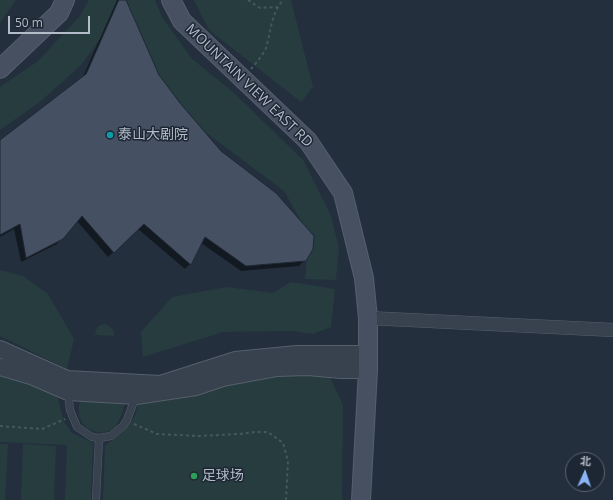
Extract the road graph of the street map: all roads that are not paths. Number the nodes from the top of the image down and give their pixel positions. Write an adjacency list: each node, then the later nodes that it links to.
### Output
1 (65, 0): 3 (main road)
2 (172, 0): 4 (main road, MOUNTAIN VIEW EAST RD)
3 (0, 69)
4 (368, 318): 5 (street); 7 (main road, MOUNTAIN VIEW EAST RD)
5 (613, 330)
6 (0, 349): 7 (street)
7 (368, 362): 10 (street); 13 (main road, MOUNTAIN VIEW EAST RD)
8 (0, 367): 9 (street)
9 (68, 392): 10 (street); 11 (lane)
10 (136, 396): 11 (lane)
11 (99, 438): 12 (lane)
12 (96, 500)
13 (361, 500)

